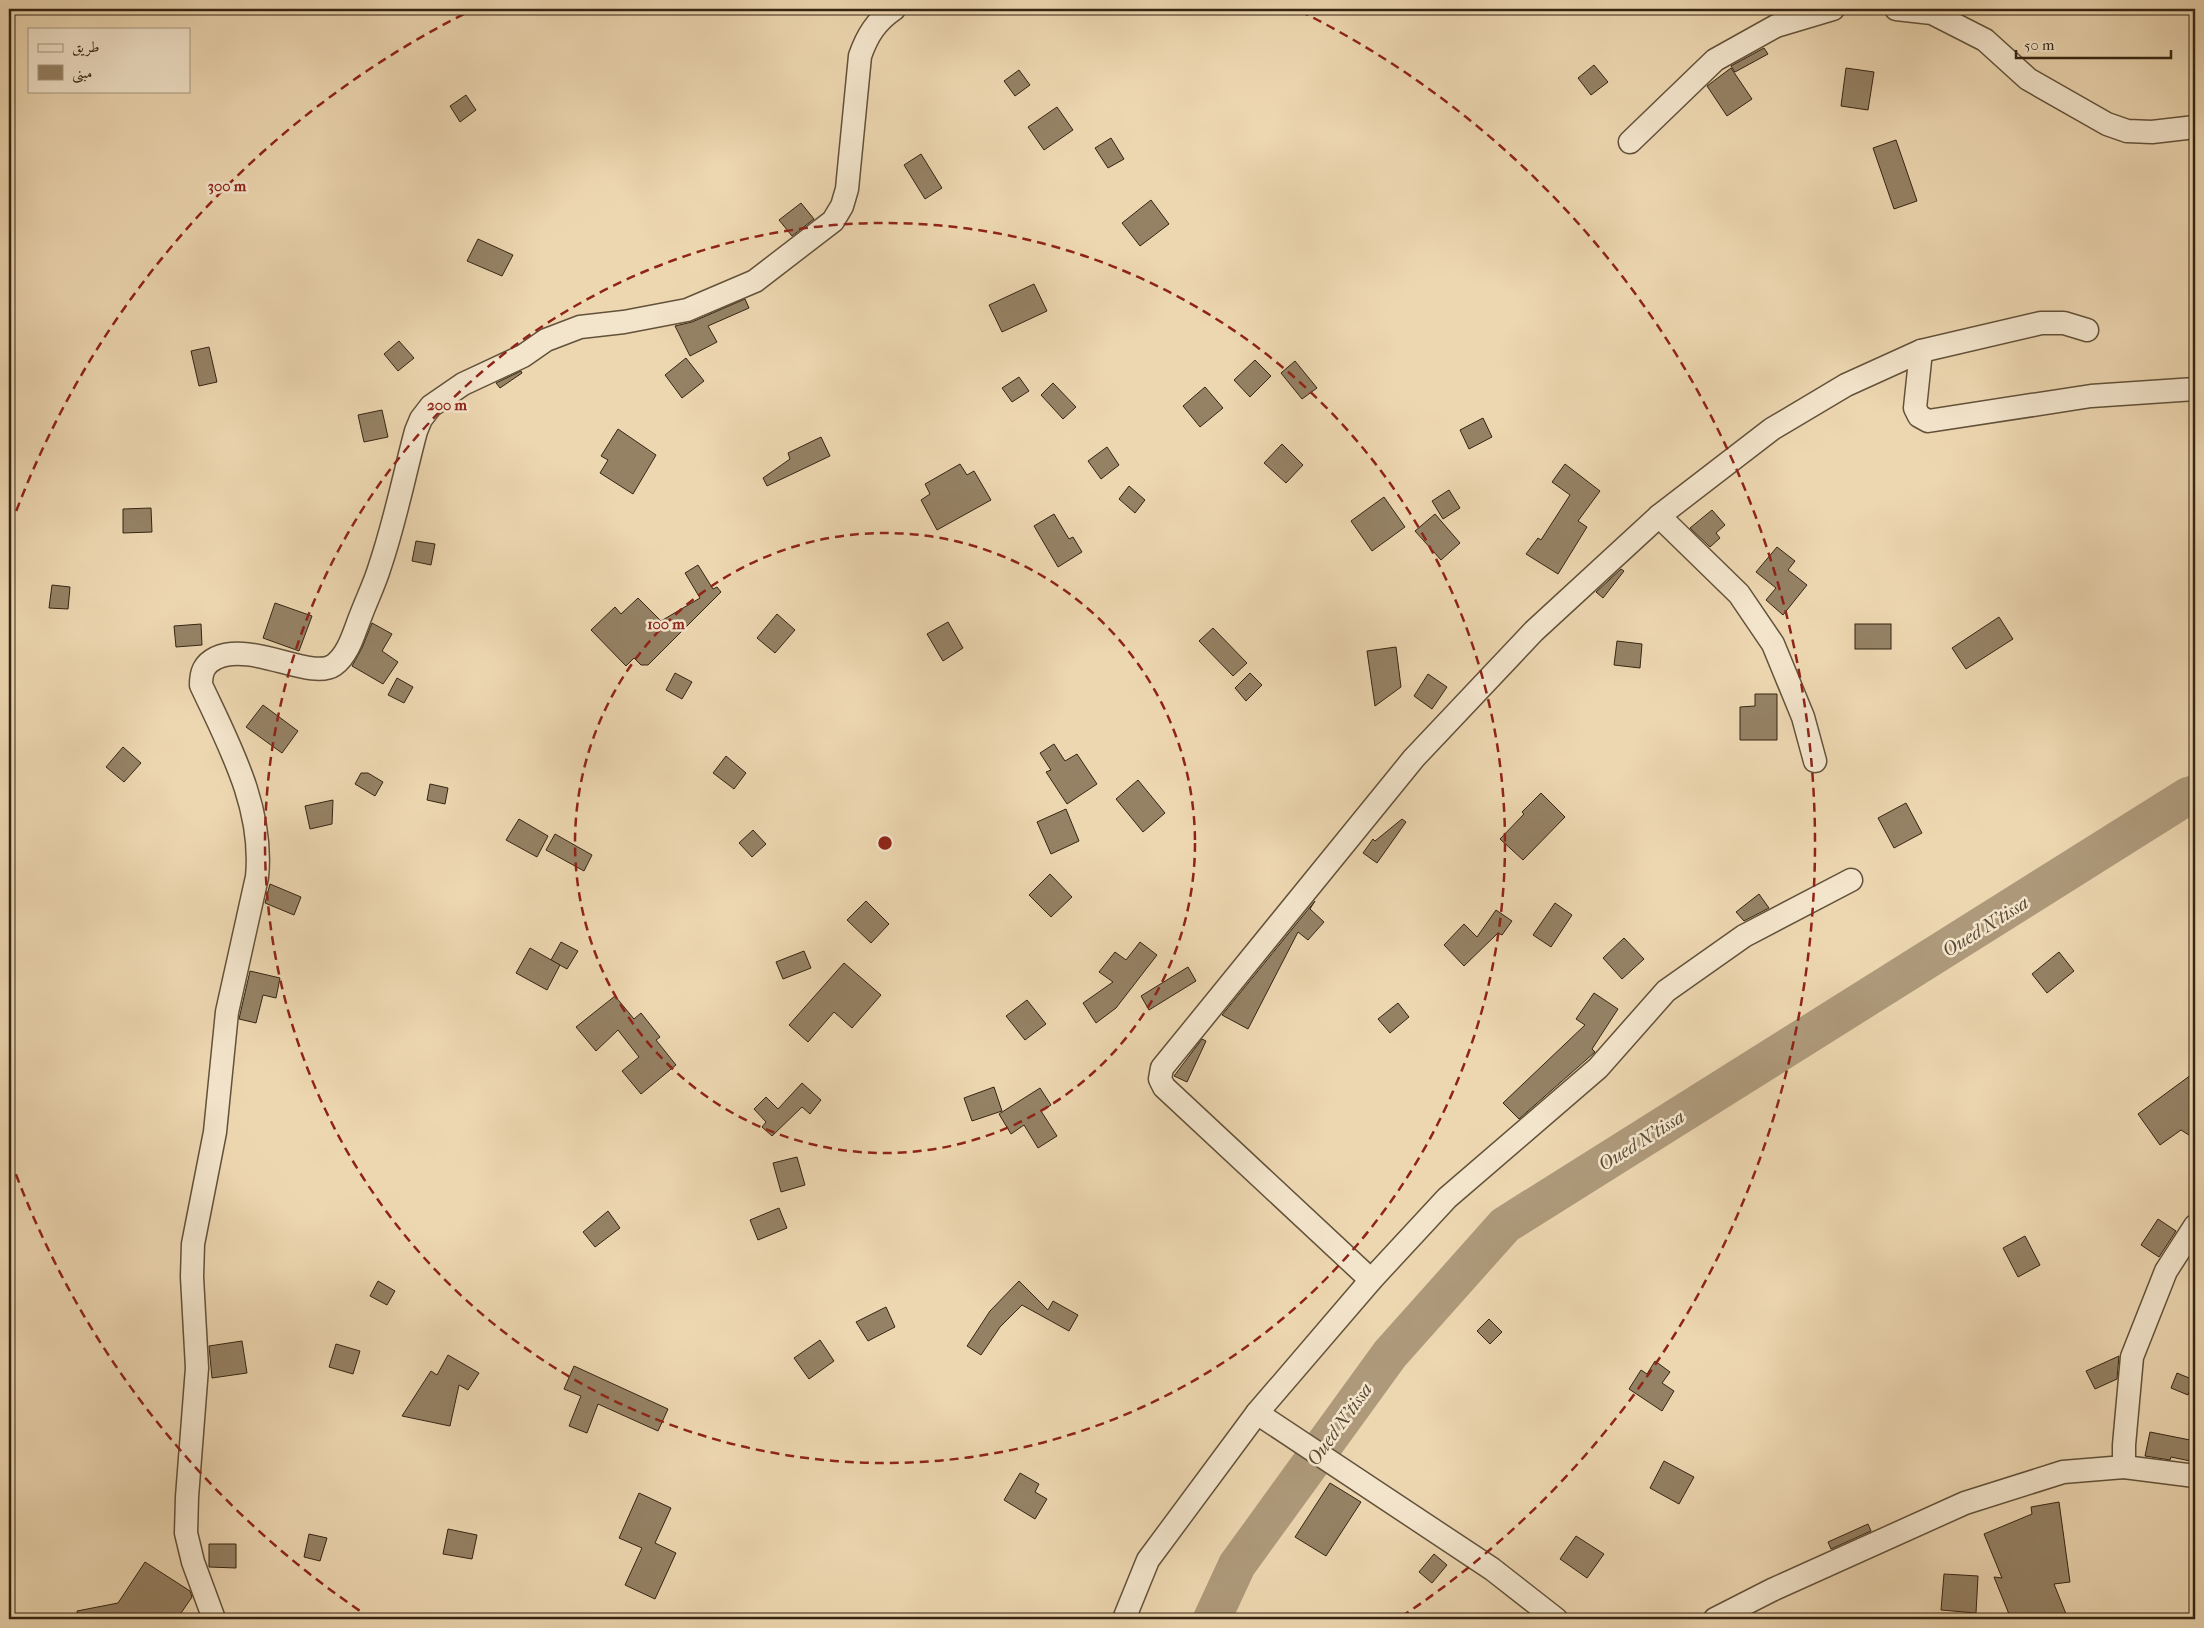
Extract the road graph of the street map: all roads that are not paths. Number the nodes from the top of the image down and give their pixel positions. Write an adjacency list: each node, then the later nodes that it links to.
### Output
1 (894, 9): 17 (street)
2 (1834, 9): 5 (street)
3 (1896, 9): 4 (street)
4 (2195, 127)
5 (1630, 142)
6 (2087, 330): 7 (street)
7 (1921, 351): 8 (street); 9 (street)
8 (2195, 389)
9 (1659, 516): 10 (street); 13 (street)
10 (1816, 761)
11 (1851, 880): 13 (street)
12 (2195, 1226): 15 (street)
13 (1370, 1280): 14 (street)
14 (1257, 1414): 18 (street); 19 (street)
15 (2124, 1467): 16 (street); 20 (street)
16 (2195, 1476)
17 (214, 1619)
18 (1124, 1619)
19 (1556, 1619)
20 (1715, 1619)

